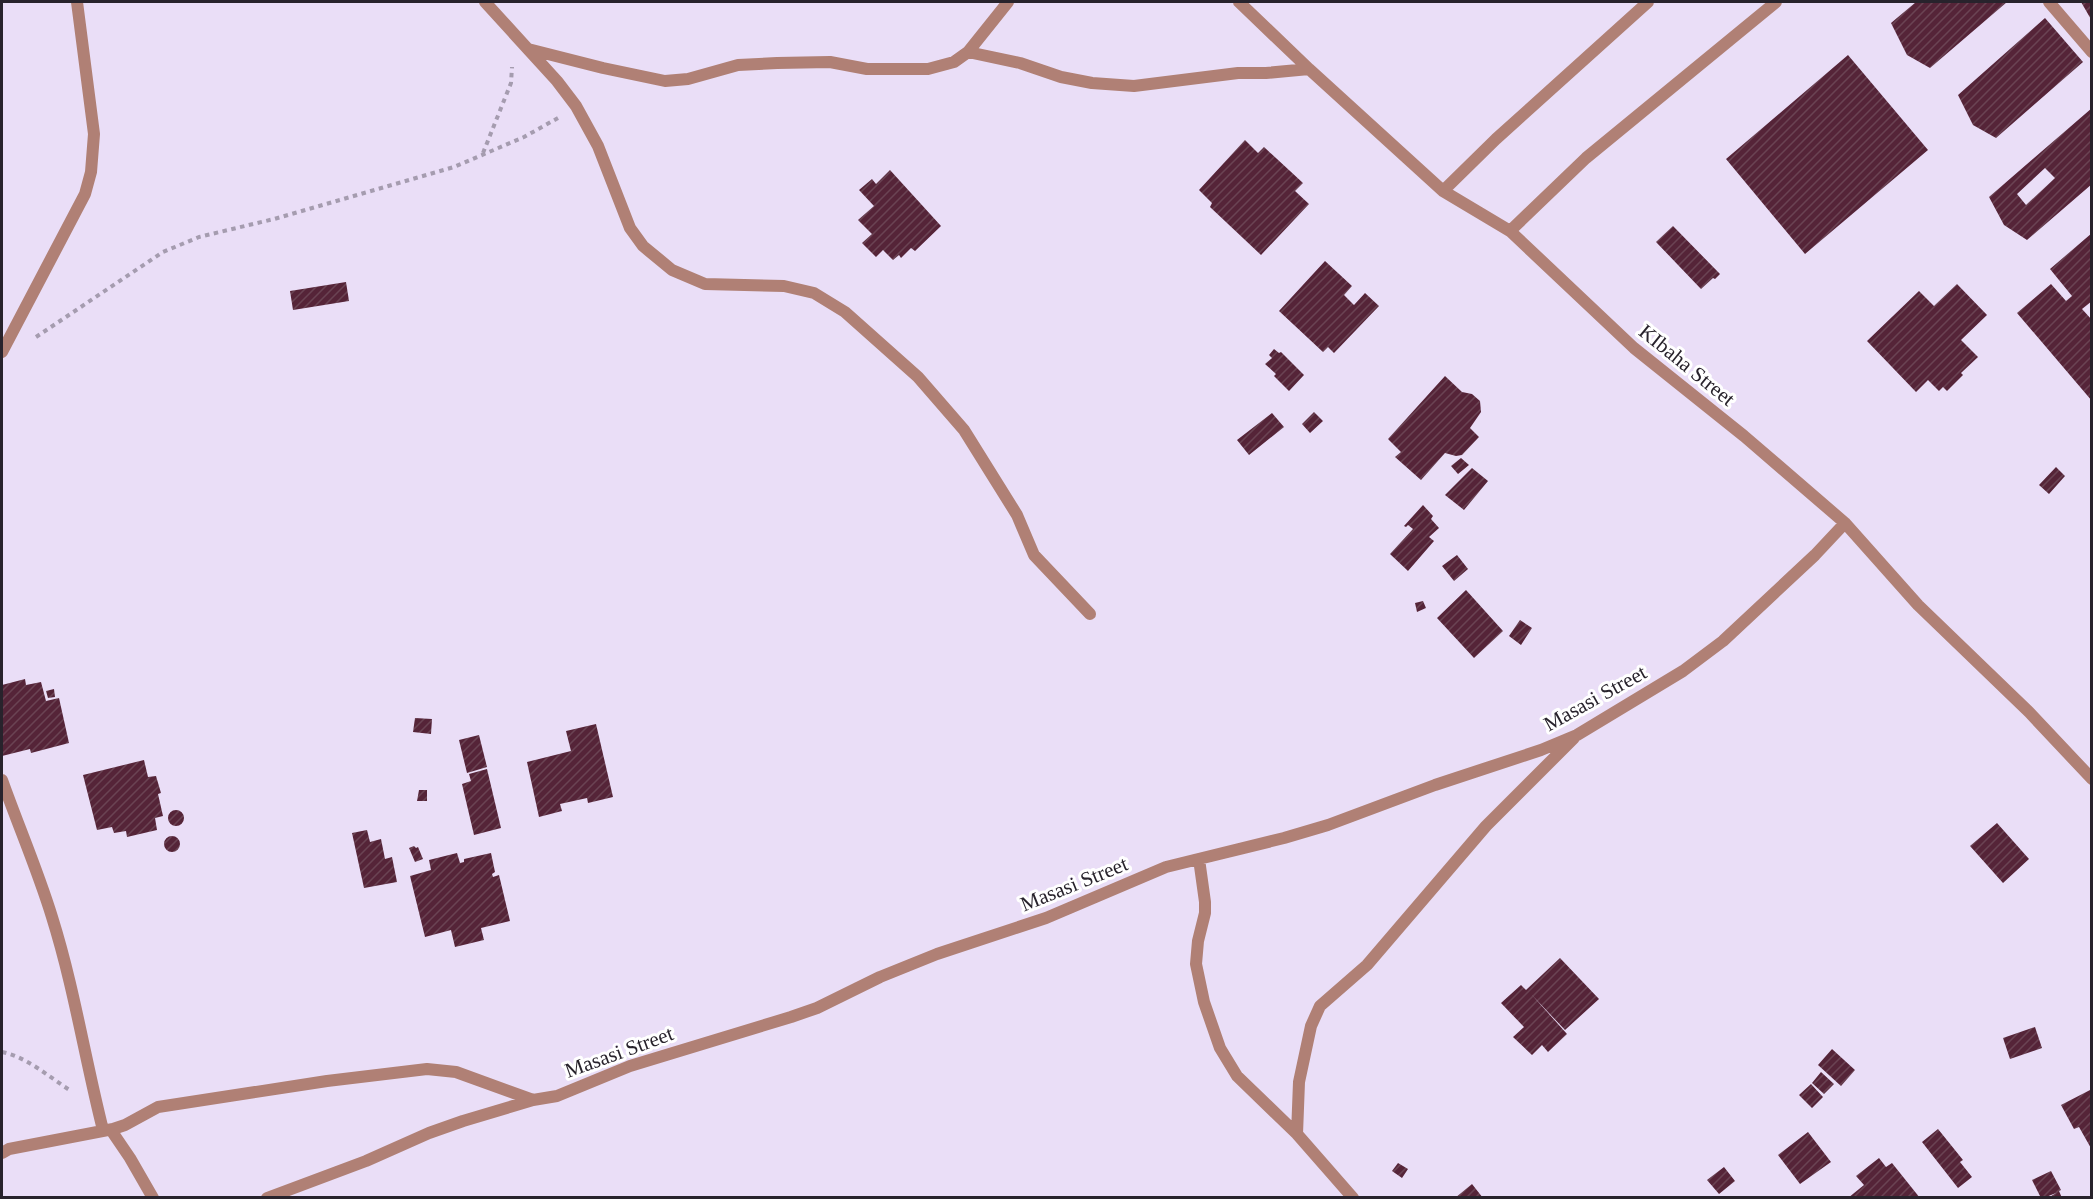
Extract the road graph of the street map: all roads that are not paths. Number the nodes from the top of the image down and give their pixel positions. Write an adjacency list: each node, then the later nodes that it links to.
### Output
1 (77, 2): 14 (street)
2 (485, 2): 8 (street)
3 (1008, 2): 9 (street)
4 (1239, 2): 11 (street, KIbaha Street)
5 (1648, 2): 12 (street)
6 (1776, 2): 13 (street)
7 (2049, 2): 10 (street)
8 (527, 49): 9 (street); 16 (street)
9 (968, 52): 11 (street)
10 (2091, 52)
11 (1309, 69): 12 (street, KIbaha Street)
12 (1443, 191): 13 (street, KIbaha Street)
13 (1510, 231): 15 (street, KIbaha Street)
14 (2, 352)
15 (1845, 523): 17 (street, Masasi Street); 18 (street, KIbaha Street)
16 (1090, 614)
17 (1577, 735): 20 (street, Masasi Street); 23 (street)
18 (2091, 779)
19 (2, 780): 22 (street)
20 (1199, 859): 21 (street, Masasi Street); 23 (street)
21 (534, 1100): 22 (street); 26 (street, Masasi Street)
22 (108, 1130): 24 (street); 25 (street)
23 (1297, 1134): 27 (street)
24 (2, 1153)
25 (152, 1197)
26 (267, 1197)
27 (1353, 1197)

